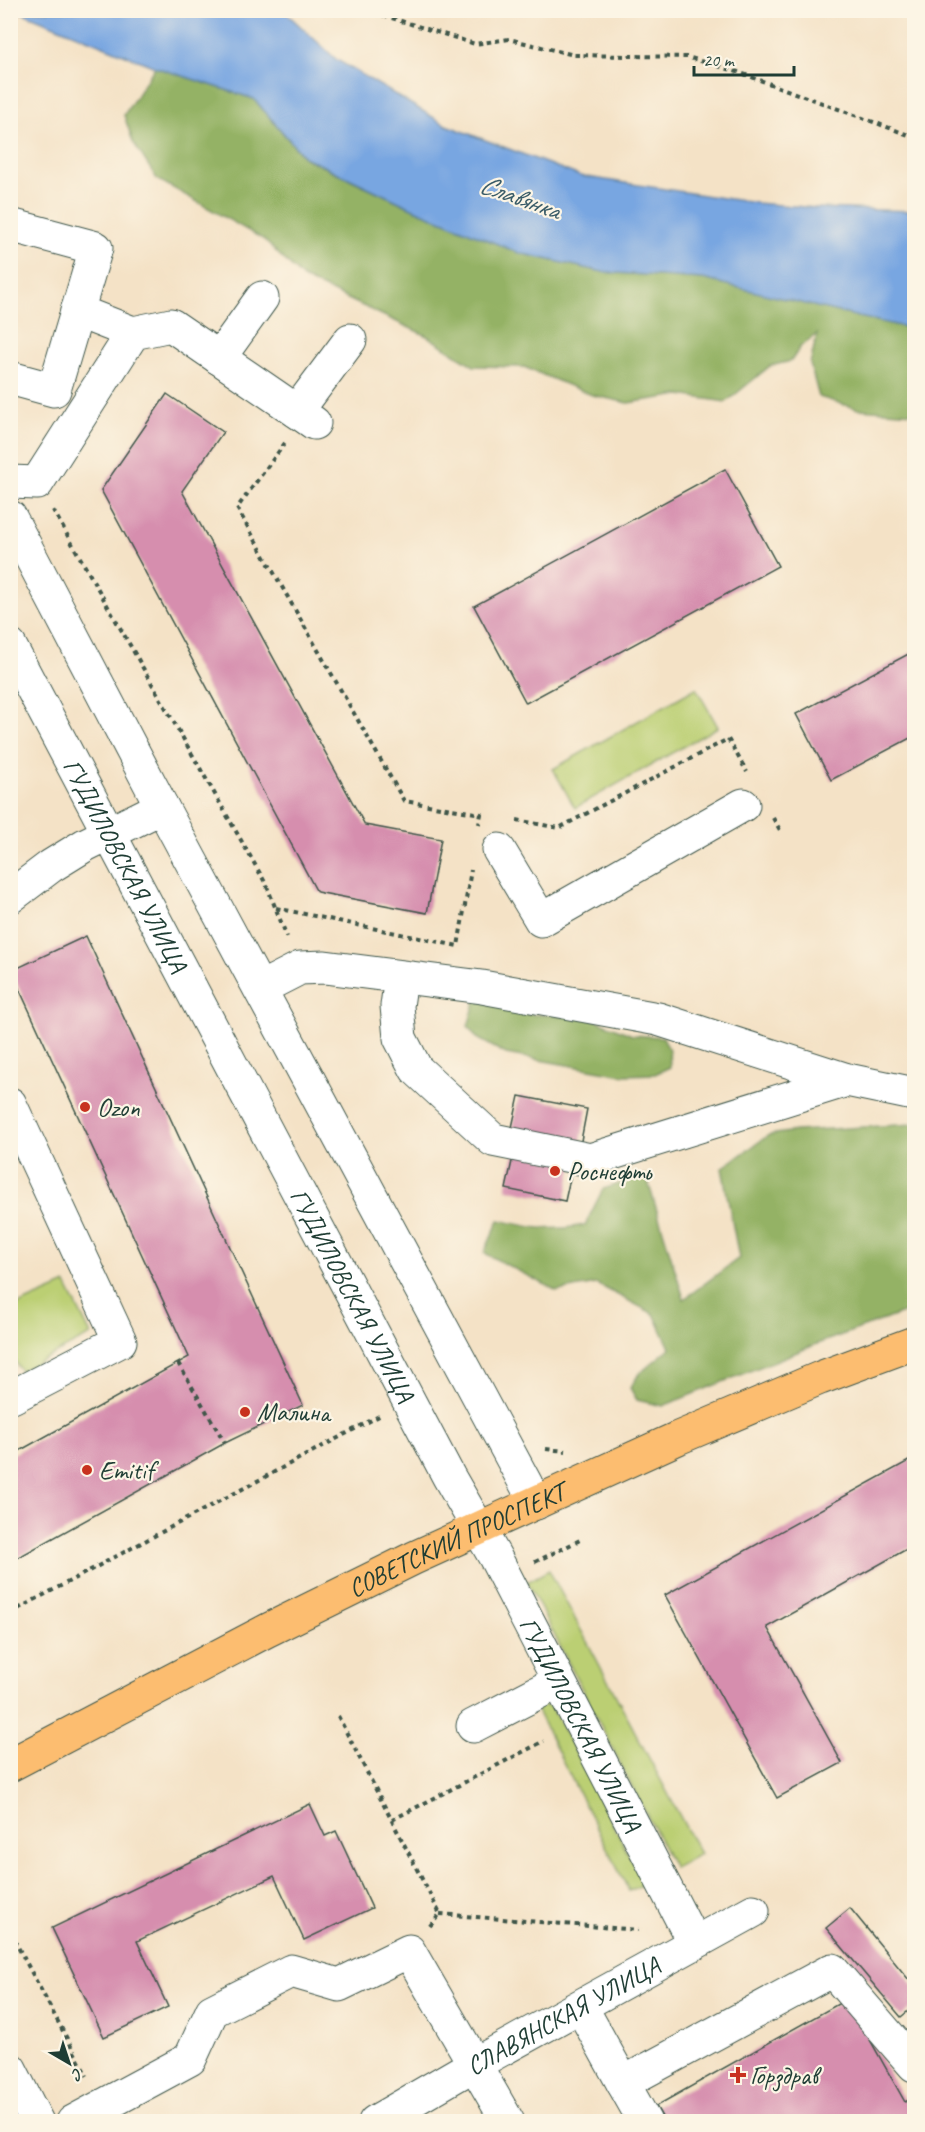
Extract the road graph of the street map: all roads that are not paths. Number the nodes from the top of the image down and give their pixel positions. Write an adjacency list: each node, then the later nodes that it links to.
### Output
1 (10, 225): 3 (street)
2 (262, 298): 6 (street)
3 (77, 311): 4 (street); 7 (street)
4 (133, 333): 6 (street); 8 (street)
5 (350, 340): 6 (street)
6 (219, 358)
7 (10, 378)
8 (24, 483)
9 (10, 517): 12 (street)
10 (10, 646): 13 (street, ГУДИЛОВСКАЯ УЛИЦА)
11 (754, 798): 14 (street)
12 (162, 807): 13 (street); 17 (street)
13 (107, 832): 15 (street); 24 (street, ГУДИЛОВСКАЯ УЛИЦА)
14 (489, 838)
15 (10, 897)
16 (401, 977): 17 (street); 18 (street); 18 (street)
17 (261, 988): 23 (street)
18 (847, 1080): 19 (street)
19 (915, 1094)
20 (10, 1104): 22 (street)
21 (915, 1343): 23 (main road, СОВЕТСКИЙ ПРОСПЕКТ)
22 (10, 1394)
23 (536, 1503): 24 (main road, СОВЕТСКИЙ ПРОСПЕКТ)
24 (480, 1528): 25 (street, ГУДИЛОВСКАЯ УЛИЦА); 27 (main road, СОВЕТСКИЙ ПРОСПЕКТ)
25 (558, 1682): 26 (street); 29 (street, ГУДИЛОВСКАЯ УЛИЦА)
26 (473, 1726)
27 (10, 1765)
28 (753, 1911): 29 (street, СЛАВЯНСКАЯ УЛИЦА)
29 (694, 1943): 30 (street, СЛАВЯНСКАЯ УЛИЦА)
30 (581, 2007): 31 (street, СЛАВЯНСКАЯ УЛИЦА); 34 (street)
31 (475, 2064): 36 (street); 37 (street, СЛАВЯНСКАЯ УЛИЦА); 38 (street)
32 (915, 2065): 34 (street)
33 (10, 2069): 35 (street)
34 (623, 2083): 39 (street)
35 (38, 2121)
36 (73, 2121)
37 (375, 2121)
38 (508, 2121)
39 (645, 2121)

